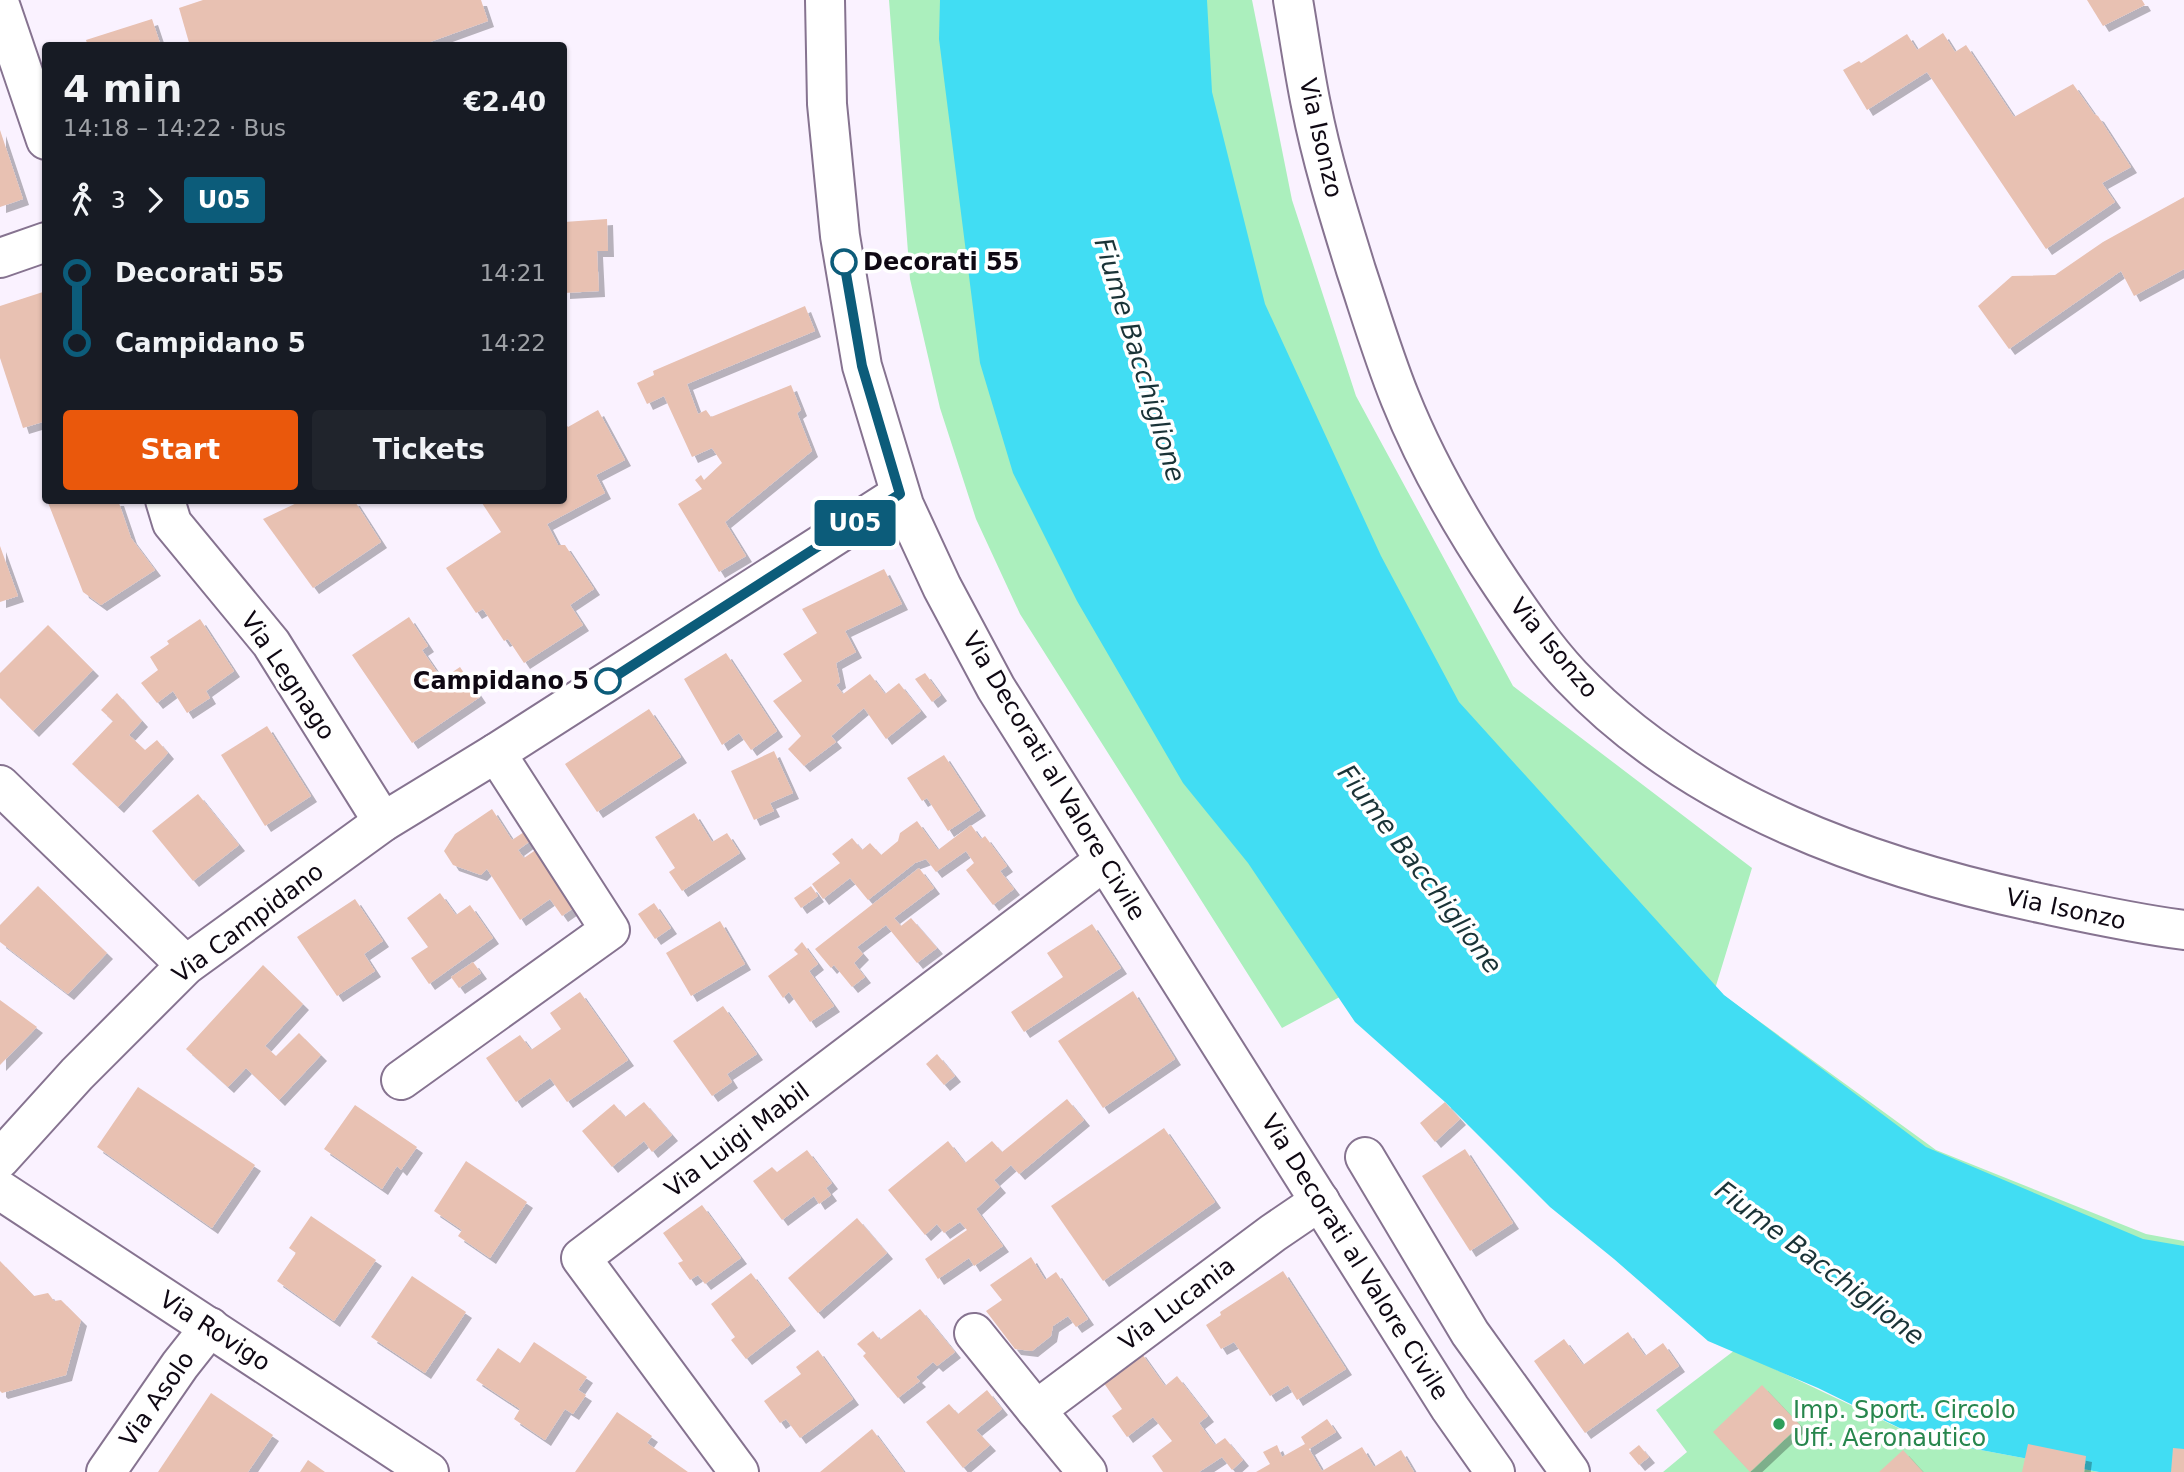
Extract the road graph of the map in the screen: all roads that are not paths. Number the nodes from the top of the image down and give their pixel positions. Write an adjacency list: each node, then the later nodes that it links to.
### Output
1 (825, 0): 7 (street, Via Decorati al Valore Civile)
2 (1293, 0): 13 (street, Via Isonzo)
3 (0, 5): 4 (street)
4 (42, 128)
5 (42, 243): 6 (street)
6 (0, 258)
7 (900, 494): 9 (street, Via Campidano); 12 (street, Via Decorati al Valore Civile)
8 (166, 504): 11 (street, Via Legnago)
9 (496, 753): 11 (street, Via Campidano); 15 (street)
10 (0, 785): 14 (street)
11 (383, 822): 14 (street, Via Campidano)
12 (1104, 861): 19 (street, Via Decorati al Valore Civile); 25 (street, Via Luigi Mabil)
13 (2184, 930)
14 (186, 965): 17 (street, Via Campidano)
15 (401, 1080)
16 (1365, 1157): 28 (street)
17 (0, 1159)
18 (0, 1190): 20 (street, Via Rovigo)
19 (1320, 1200): 22 (street, Via Lucania); 27 (street, Via Decorati al Valore Civile)
20 (210, 1327): 23 (street, Via Asolo); 24 (street, Via Rovigo)
21 (974, 1333): 22 (street)
22 (1036, 1410): 26 (street)
23 (106, 1472)
24 (429, 1472)
25 (739, 1472)
26 (1087, 1472)
27 (1494, 1472)
28 (1570, 1472)

